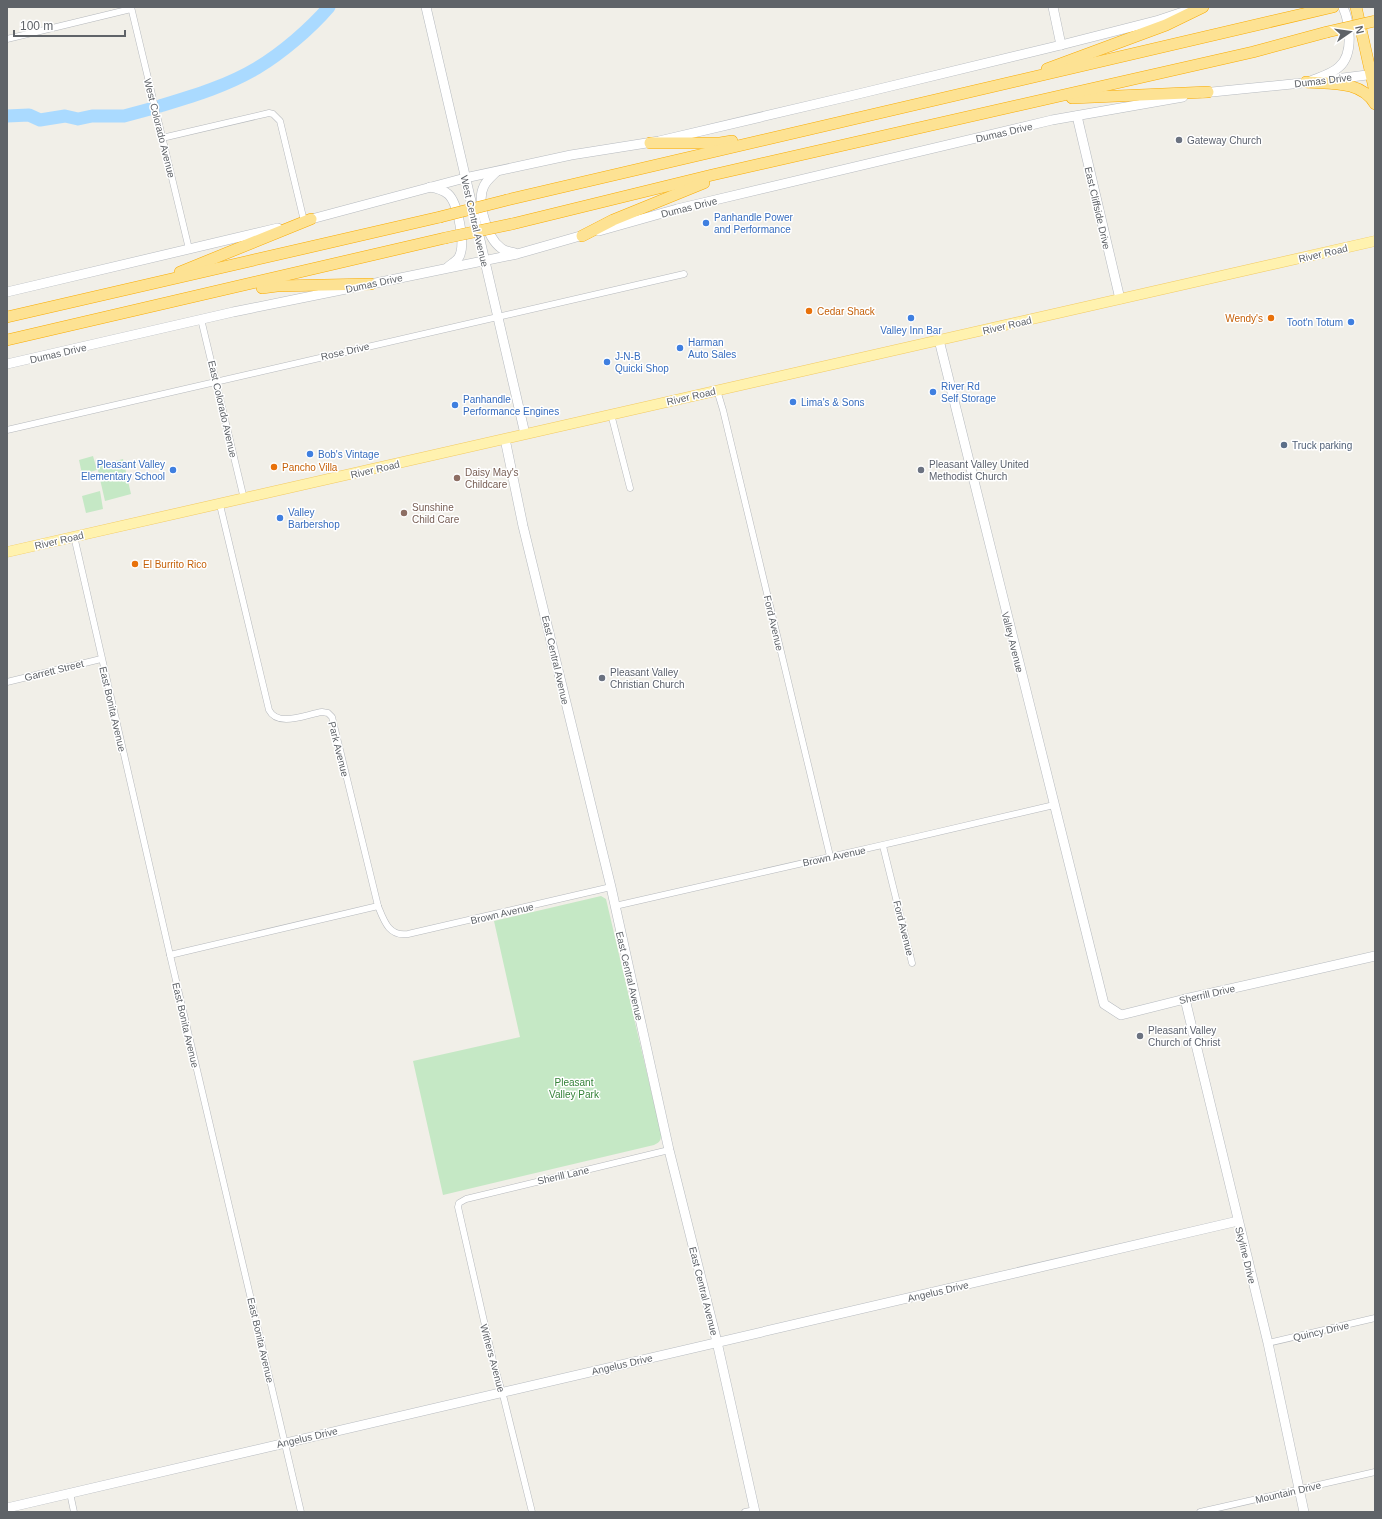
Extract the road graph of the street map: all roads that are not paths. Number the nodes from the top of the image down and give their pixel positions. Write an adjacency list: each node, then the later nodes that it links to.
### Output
1 (426, 7): 25 (street, West Central Avenue)
2 (1053, 7): 11 (street)
3 (1197, 7): 11 (street)
4 (1203, 7): 13 (highway)
5 (1343, 7): 14 (street)
6 (1356, 7): 12 (highway)
7 (131, 8): 10 (street); 21 (street, West Colorado Avenue)
8 (1327, 8): 13 (highway)
9 (1375, 21): 17 (highway, bridge)
10 (7, 40)
11 (1061, 45): 22 (street)
12 (1373, 74): 14 (street, Dumas Drive); 16 (highway)
13 (1017, 82): 20 (highway)
14 (1306, 82): 15 (street, Dumas Drive); 18 (highway)
15 (1208, 92): 17 (highway); 19 (street, Dumas Drive)
16 (1375, 92)
17 (1045, 99): 23 (highway)
18 (1375, 104)
19 (1077, 116): 28 (street, Dumas Drive); 39 (street, East Cliffside Drive)
20 (808, 131): 22 (highway); 35 (highway, bridge)
21 (162, 138): 27 (street); 30 (street, West Colorado Avenue)
22 (650, 142): 24 (street)
23 (744, 168): 28 (highway); 38 (highway, bridge)
24 (496, 172): 25 (street); 31 (street)
25 (465, 178): 26 (street); 32 (street, West Central Avenue)
26 (429, 187): 27 (street); 33 (street)
27 (308, 220): 30 (street); 35 (highway)
28 (582, 236): 31 (street, Dumas Drive)
29 (1375, 241): 39 (main road, River Road)
30 (189, 249): 37 (street)
31 (517, 254): 32 (street, Dumas Drive)
32 (484, 260): 33 (street, Dumas Drive); 41 (street, West Central Avenue)
33 (446, 268): 36 (street, Dumas Drive)
34 (684, 274): 41 (street, Rose Drive)
35 (149, 284): 40 (highway)
36 (371, 284): 38 (highway); 42 (street, Dumas Drive)
37 (7, 292)
38 (190, 299): 43 (highway)
39 (1120, 299): 44 (main road, River Road)
40 (7, 317)
41 (498, 317): 46 (street, Rose Drive); 50 (street, West Central Avenue)
42 (202, 320): 45 (street, Dumas Drive); 46 (street, East Colorado Avenue)
43 (7, 340)
44 (939, 340): 47 (main road, River Road); 59 (street, Valley Avenue)
45 (7, 364)
46 (216, 382): 49 (street, Rose Drive); 53 (street, East Colorado Avenue)
47 (717, 390): 48 (main road, River Road); 61 (street, Ford Avenue)
48 (611, 414): 50 (main road, River Road); 52 (street)
49 (7, 430)
50 (525, 434): 51 (main road, River Road)
51 (505, 439): 53 (main road, River Road); 62 (street, East Central Avenue)
52 (630, 488)
53 (244, 499): 54 (main road, River Road)
54 (220, 505): 55 (main road, River Road); 63 (street, Park Avenue)
55 (74, 536): 56 (main road, River Road); 57 (street, East Bonita Avenue)
56 (7, 552)
57 (101, 659): 58 (street, Garrett Street); 67 (street, East Bonita Avenue)
58 (7, 682)
59 (1054, 805): 60 (street, Brown Avenue); 66 (street, Valley Avenue)
60 (883, 846): 61 (street, Brown Avenue); 69 (street, Ford Avenue)
61 (830, 856): 64 (street, Brown Avenue)
62 (610, 887): 64 (street, East Central Avenue); 65 (street, Brown Avenue)
63 (378, 906): 65 (street, Park Avenue); 67 (street)
64 (615, 906): 71 (street, East Central Avenue)
65 (394, 933)
66 (1088, 943): 70 (street, Sherrill Drive)
67 (170, 955): 78 (street, East Bonita Avenue)
68 (1375, 956): 70 (street, Sherrill Drive)
69 (912, 963)
70 (1185, 999): 73 (street, Skyline Drive)
71 (669, 1150): 72 (street, Sherill Lane); 75 (street, East Central Avenue)
72 (459, 1203): 77 (street, Withers Avenue)
73 (1238, 1221): 75 (street, Angelus Drive); 76 (street, Skyline Drive)
74 (1375, 1318): 76 (street, Quincy Drive)
75 (717, 1342): 77 (street, Angelus Drive); 83 (street, East Central Avenue)
76 (1268, 1343): 80 (street, Skyline Drive)
77 (502, 1392): 78 (street, Angelus Drive); 86 (street, Withers Avenue)
78 (285, 1442): 81 (street, Angelus Drive); 85 (street, East Bonita Avenue)
79 (1375, 1472): 80 (street, Mountain Drive)
80 (1299, 1490): 88 (street, Mountain Drive); 89 (street, Skyline Drive)
81 (70, 1493): 82 (street, Angelus Drive); 84 (street)
82 (7, 1508)
83 (755, 1511): 87 (street)
84 (74, 1512)
85 (301, 1512)
86 (532, 1512)
87 (744, 1512)
88 (1200, 1512)
89 (1304, 1512)

